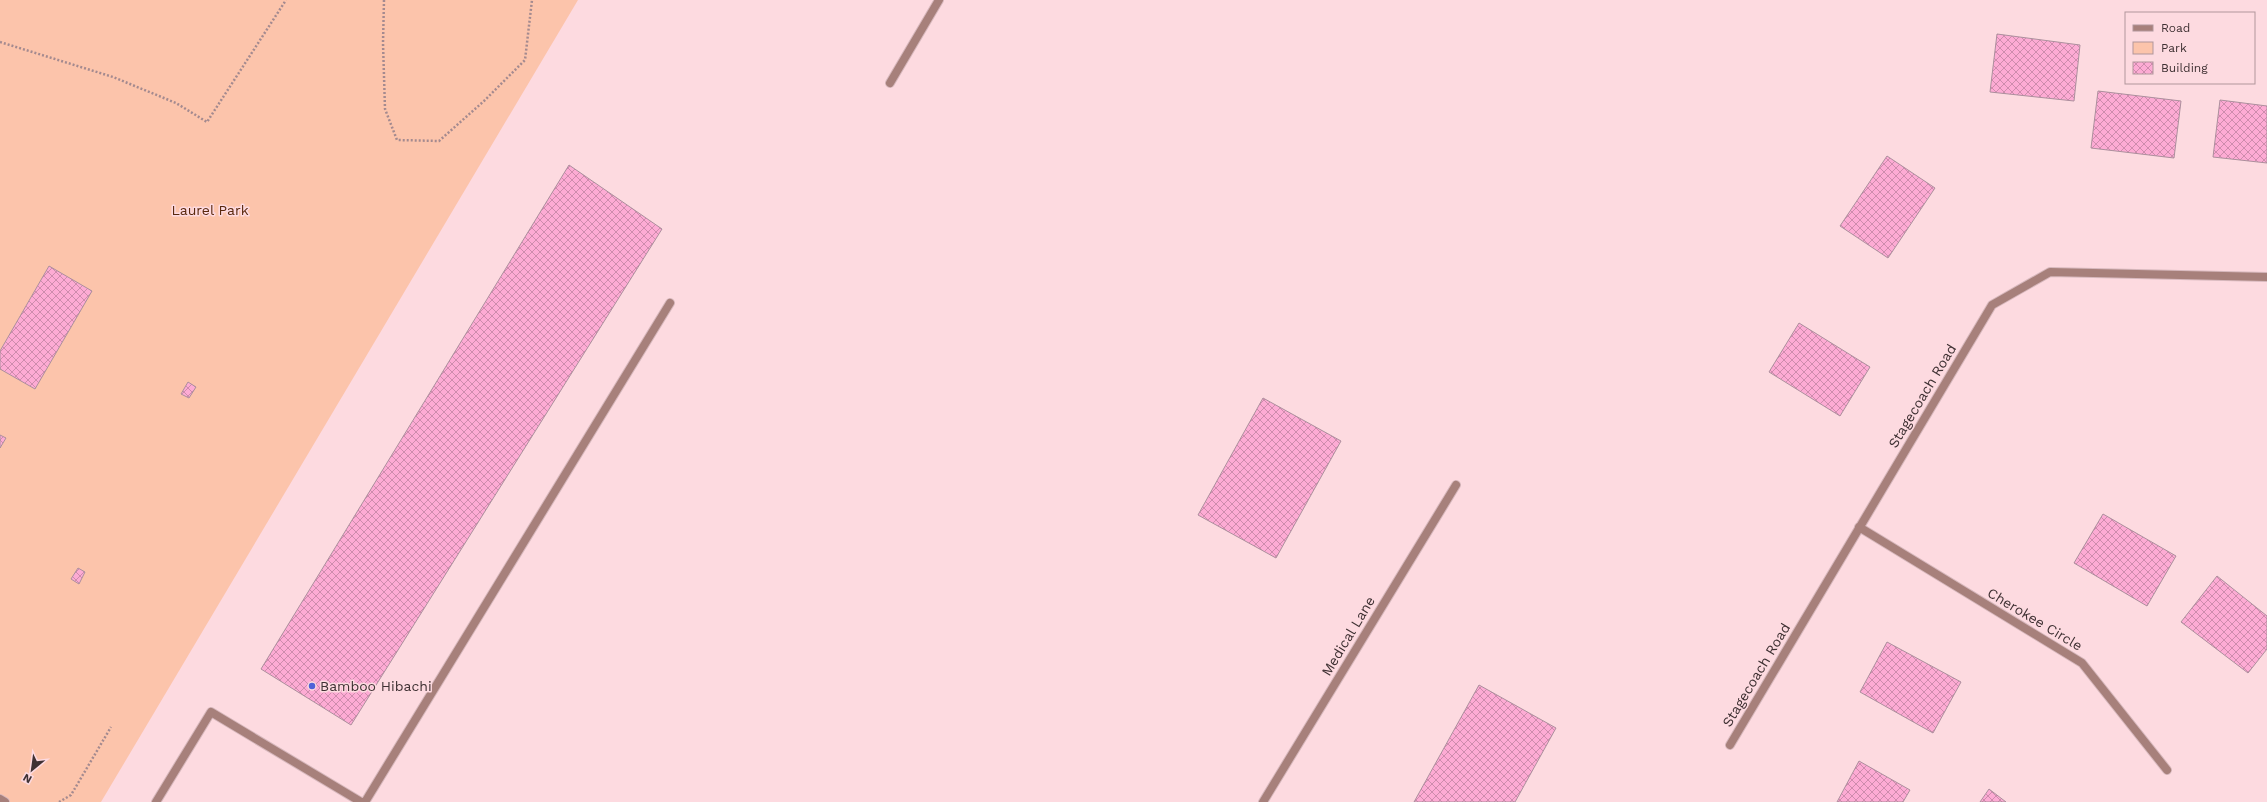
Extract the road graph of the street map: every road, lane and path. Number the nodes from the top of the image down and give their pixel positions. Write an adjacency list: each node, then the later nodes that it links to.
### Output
1 (286, 0): 5 (path)
2 (384, 0): 3 (path)
3 (532, 0)
4 (939, 0): 6 (street)
5 (0, 42)
6 (890, 83)
7 (2267, 277): 10 (street, Stagecoach Road)
8 (670, 303): 19 (street)
9 (1456, 484): 20 (street, Medical Lane)
10 (1859, 527): 12 (street, Stagecoach Road); 13 (street, Cherokee Circle)
11 (111, 727): 16 (path)
12 (1730, 745)
13 (2167, 770)
14 (0, 799): 15 (street)
15 (5, 802)
16 (59, 802)
17 (156, 802): 18 (street)
18 (361, 802)
19 (365, 802)
20 (1263, 802)

